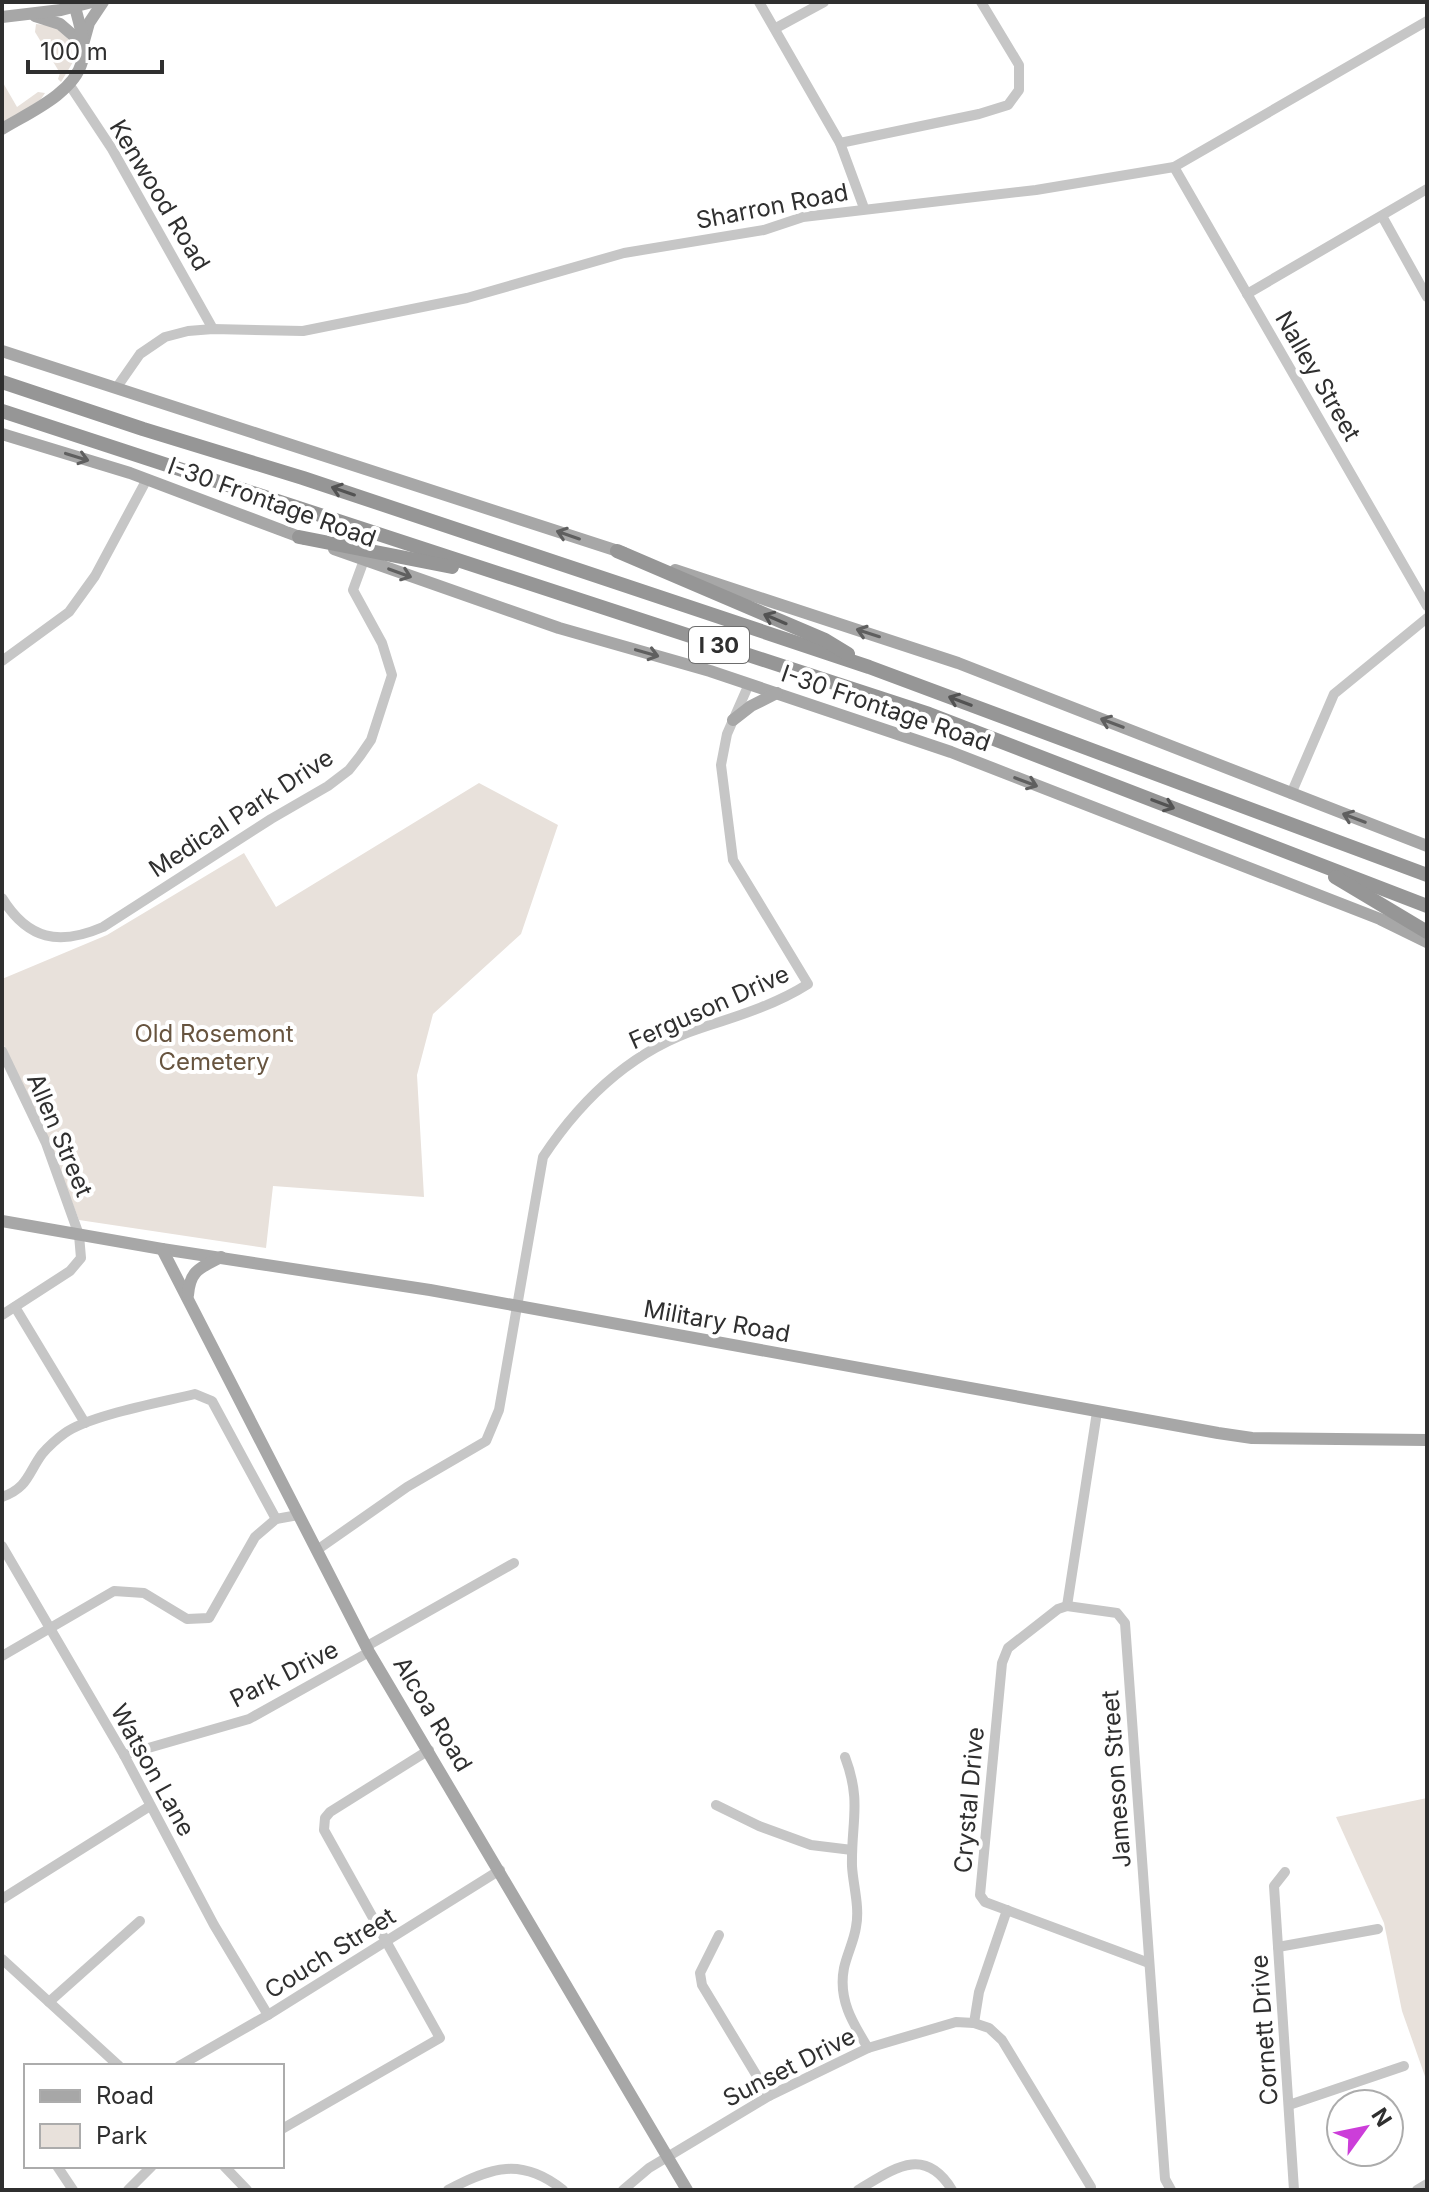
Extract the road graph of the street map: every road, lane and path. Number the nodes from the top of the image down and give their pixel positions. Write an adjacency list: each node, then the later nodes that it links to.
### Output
1 (92, 2): 6 (main road)
2 (103, 2): 11 (main road)
3 (759, 2): 10 (street)
4 (824, 2): 10 (street)
5 (981, 2): 14 (street)
6 (75, 4): 7 (main road); 11 (main road)
7 (31, 14): 8 (main road); 11 (main road)
8 (2, 17)
9 (1427, 21): 15 (street, Sharron Road)
10 (776, 28): 14 (street)
11 (83, 44): 12 (main road)
12 (69, 84): 13 (main road); 21 (street, Kenwood Road)
13 (2, 129)
14 (840, 143): 17 (street)
15 (1174, 167): 17 (street, Sharron Road); 19 (street, Nalley Street)
16 (1427, 189): 18 (street)
17 (864, 208): 21 (street, Sharron Road)
18 (1382, 216): 19 (street); 20 (street)
19 (1247, 294): 32 (street, Nalley Street)
20 (1427, 297)
21 (213, 329): 24 (street, Sharron Road)
22 (2, 351): 24 (main road)
23 (2, 382): 35 (highway, I 30, one-way to 23)
24 (117, 387): 29 (main road, one-way to 24)
25 (2, 411): 31 (highway, I 30)
26 (2, 434): 27 (main road, I-30 Frontage Road, one-way to 27)
27 (147, 479): 28 (main road, I-30 Frontage Road); 34 (street)
28 (299, 537): 30 (main road, I-30 Frontage Road); 31 (highway)
29 (617, 551): 35 (highway, one-way to 29); 39 (main road, one-way to 29)
30 (364, 560): 36 (main road, I-30 Frontage Road, one-way to 36); 43 (street, Medical Park Drive)
31 (506, 577): 41 (highway, I 30, one-way to 41)
32 (1427, 606)
33 (1427, 618): 39 (street)
34 (2, 661)
35 (869, 667): 42 (highway, I 30, one-way to 35)
36 (749, 684): 37 (main road, I-30 Frontage Road); 38 (street, Ferguson Drive)
37 (777, 693): 38 (main road); 46 (main road, I-30 Frontage Road, one-way to 46)
38 (733, 720): 53 (street, Ferguson Drive)
39 (1291, 794): 40 (main road, one-way to 39)
40 (1427, 846)
41 (1300, 856): 44 (highway, I 30); 45 (highway)
42 (1427, 875)
43 (2, 898)
44 (1427, 906)
45 (1427, 932)
46 (1427, 942)
47 (2, 1051): 49 (street, Allen Street)
48 (2, 1221): 49 (main road, Military Road)
49 (79, 1235): 50 (main road, Military Road); 54 (street)
50 (162, 1249): 51 (main road, Military Road); 52 (main road, Alcoa Road)
51 (221, 1257): 52 (main road); 53 (main road, Military Road)
52 (188, 1298): 60 (main road, Alcoa Road)
53 (516, 1305): 56 (main road, Military Road); 63 (street, Ferguson Drive)
54 (15, 1307): 55 (street); 57 (street)
55 (2, 1315)
56 (1097, 1412): 58 (main road, Military Road); 65 (street)
57 (85, 1423): 59 (street); 61 (street)
58 (1427, 1440)
59 (2, 1497)
60 (298, 1515): 61 (street); 63 (main road, Alcoa Road)
61 (276, 1519): 66 (street)
62 (2, 1546): 66 (street, Watson Lane)
63 (317, 1550): 67 (main road, Alcoa Road)
64 (514, 1563): 67 (street, Park Drive)
65 (1067, 1606): 78 (street, Crystal Drive); 85 (street, Jameson Street)
66 (50, 1627): 68 (street); 70 (street, Watson Lane)
67 (368, 1649): 69 (main road, Alcoa Road); 70 (street, Park Drive)
68 (2, 1656)
69 (429, 1750): 75 (main road, Alcoa Road); 82 (street)
70 (124, 1755): 73 (street, Watson Lane)
71 (845, 1757): 74 (street)
72 (716, 1805): 74 (street)
73 (150, 1806): 77 (street); 87 (street, Watson Lane)
74 (852, 1850): 89 (street)
75 (500, 1870): 82 (street, Couch Street); 96 (main road, Alcoa Road)
76 (1285, 1872): 83 (street, Cornett Drive)
77 (2, 1899)
78 (1007, 1910): 85 (street, Crystal Drive); 88 (street)
79 (140, 1921): 86 (street)
80 (1378, 1929): 83 (street)
81 (719, 1935): 93 (street)
82 (386, 1941): 87 (street, Couch Street); 95 (street)
83 (1278, 1947): 94 (street, Cornett Drive)
84 (3, 1961): 86 (street)
85 (1149, 1963): 111 (street, Jameson Street)
86 (49, 2002): 90 (street)
87 (268, 2015): 91 (street, Couch Street)
88 (974, 2023): 89 (street, Sunset Drive); 110 (street)
89 (868, 2048): 93 (street, Sunset Drive)
90 (115, 2064)
91 (182, 2064)
92 (1404, 2066): 94 (street)
93 (769, 2096): 96 (street, Sunset Drive)
94 (1289, 2105): 112 (street, Cornett Drive)
95 (284, 2128)
96 (668, 2158): 106 (street, Sunset Drive); 107 (main road, Alcoa Road)
97 (58, 2168): 101 (street)
98 (150, 2168): 102 (street)
99 (226, 2168): 103 (street)
100 (1427, 2184): 113 (street)
101 (73, 2190)
102 (128, 2190)
103 (247, 2190)
104 (448, 2190): 105 (street)
105 (563, 2190)
106 (623, 2190)
107 (687, 2190)
108 (858, 2190): 109 (street)
109 (952, 2190)
110 (1090, 2190)
111 (1171, 2190)
112 (1294, 2190)
113 (1417, 2190)

